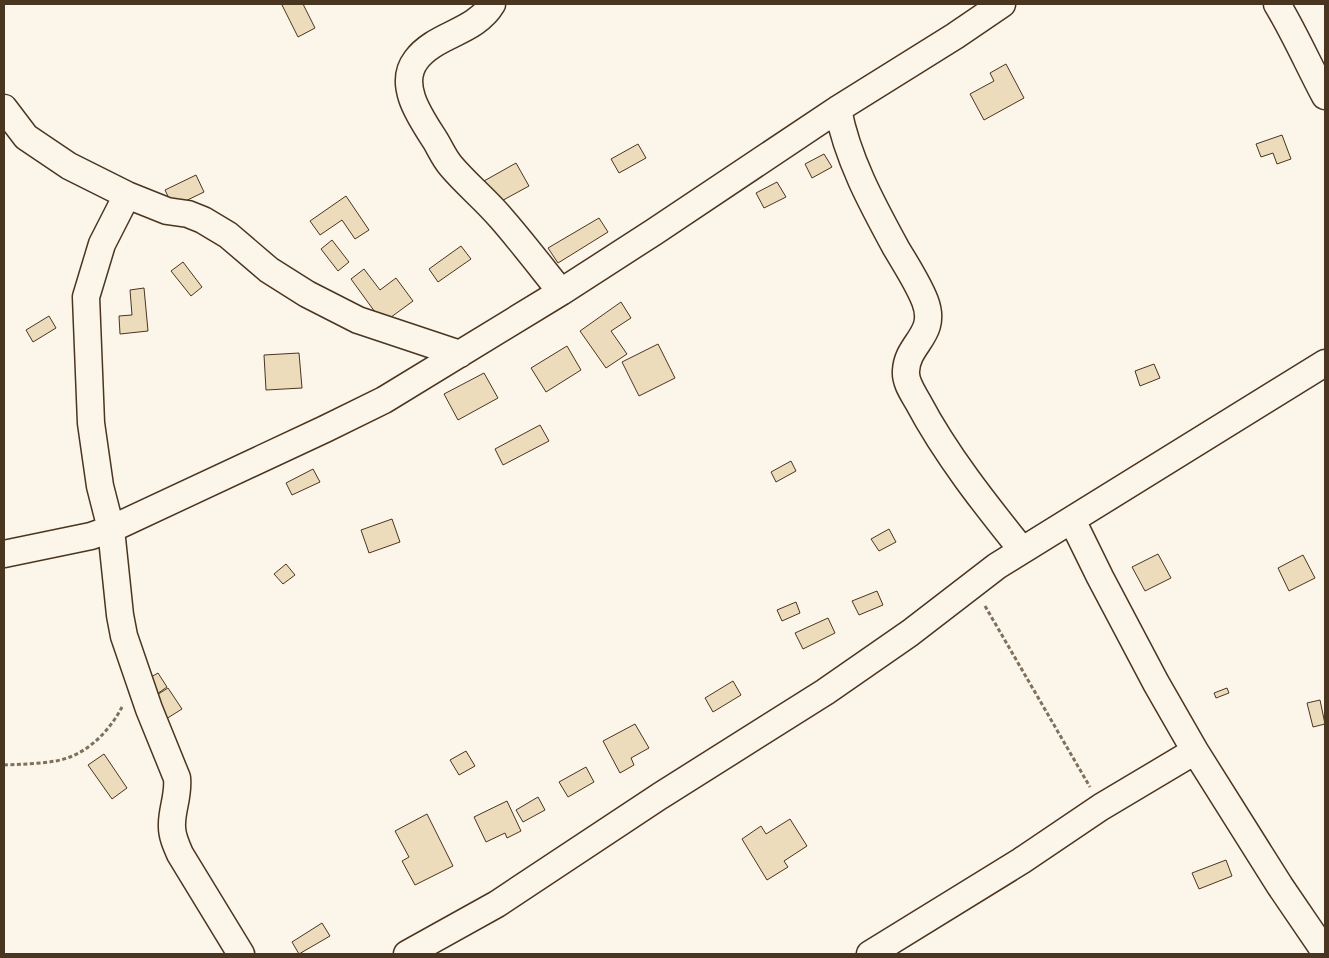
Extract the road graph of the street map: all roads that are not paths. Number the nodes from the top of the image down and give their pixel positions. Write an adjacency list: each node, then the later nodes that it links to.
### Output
1 (492, 4): 8 (street)
2 (1002, 4): 6 (street)
3 (1277, 4): 4 (street)
4 (1325, 96)
5 (4, 108): 7 (street)
6 (838, 109): 8 (street); 13 (street)
7 (127, 195): 9 (street); 12 (street)
8 (561, 292): 9 (street)
9 (460, 354): 12 (street)
10 (1325, 363): 11 (street)
11 (1072, 520): 13 (street); 15 (street)
12 (111, 529): 14 (street); 17 (street)
13 (1022, 550): 18 (street)
14 (4, 554)
15 (1195, 751): 16 (street); 19 (street)
16 (1325, 952)
17 (241, 954)
18 (407, 954)
19 (870, 954)

